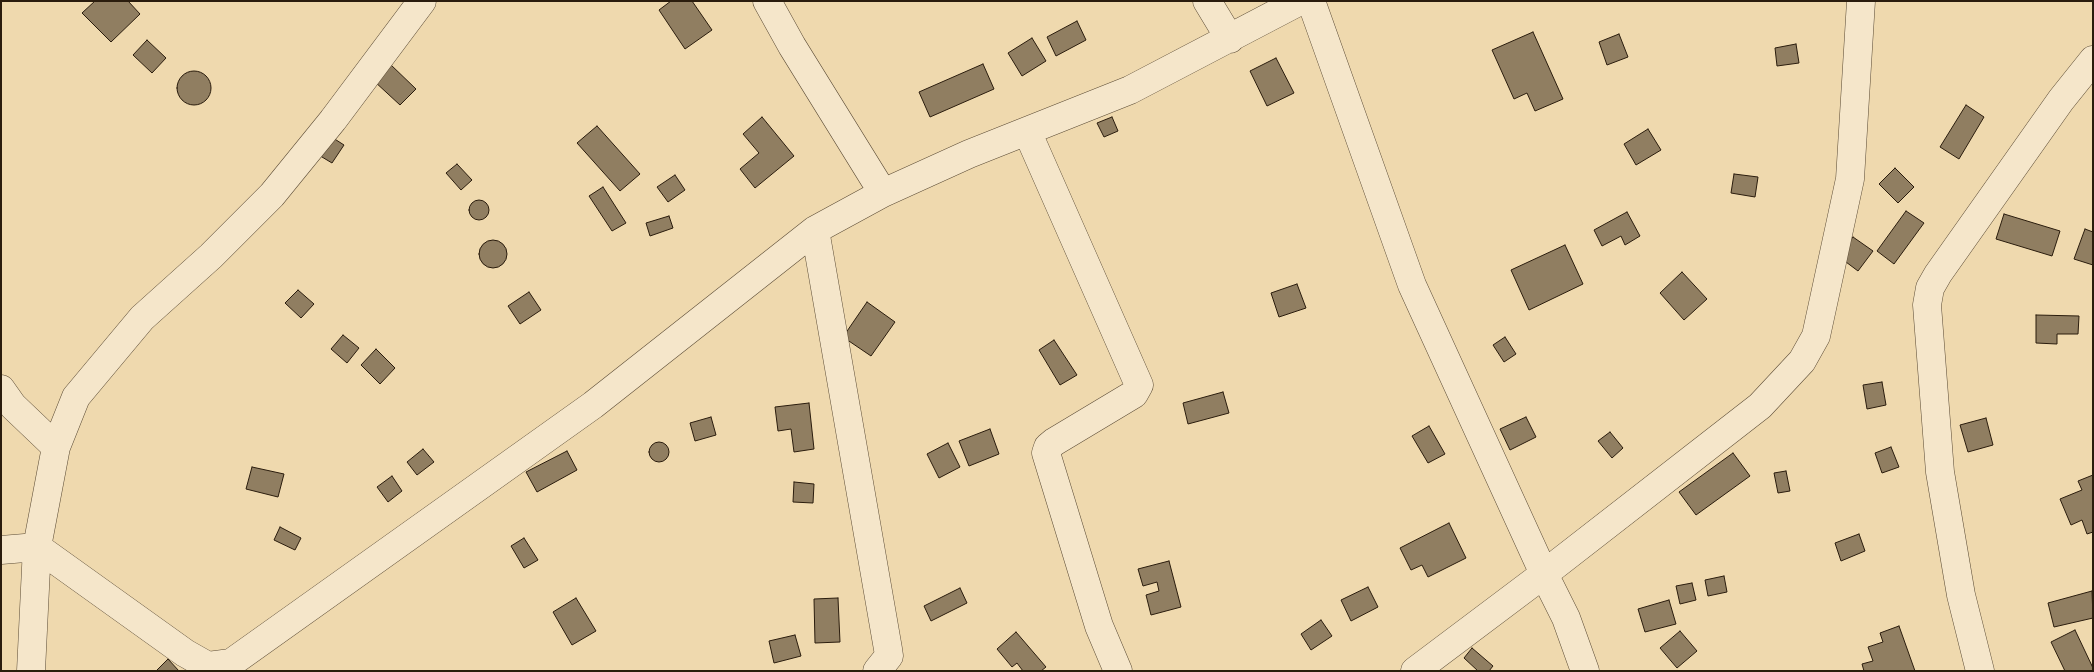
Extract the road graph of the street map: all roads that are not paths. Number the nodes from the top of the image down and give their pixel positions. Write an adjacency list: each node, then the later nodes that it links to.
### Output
1 (422, 1): 13 (street)
2 (767, 1): 10 (street)
3 (1207, 1): 7 (street)
4 (1300, 1): 7 (street)
5 (1311, 1): 16 (street)
6 (1861, 1): 16 (street)
7 (1230, 39): 9 (street)
8 (2093, 60): 22 (street)
9 (1027, 131): 10 (street); 19 (street)
10 (883, 193): 11 (street)
11 (815, 230): 14 (street); 18 (street)
12 (1, 389): 13 (street)
13 (56, 447): 14 (street)
14 (37, 547): 15 (street); 17 (street)
15 (1, 550)
16 (1544, 574): 20 (street); 21 (street)
17 (31, 671)
18 (877, 671)
19 (1118, 671)
20 (1415, 671)
21 (1585, 671)
22 (1980, 671)

